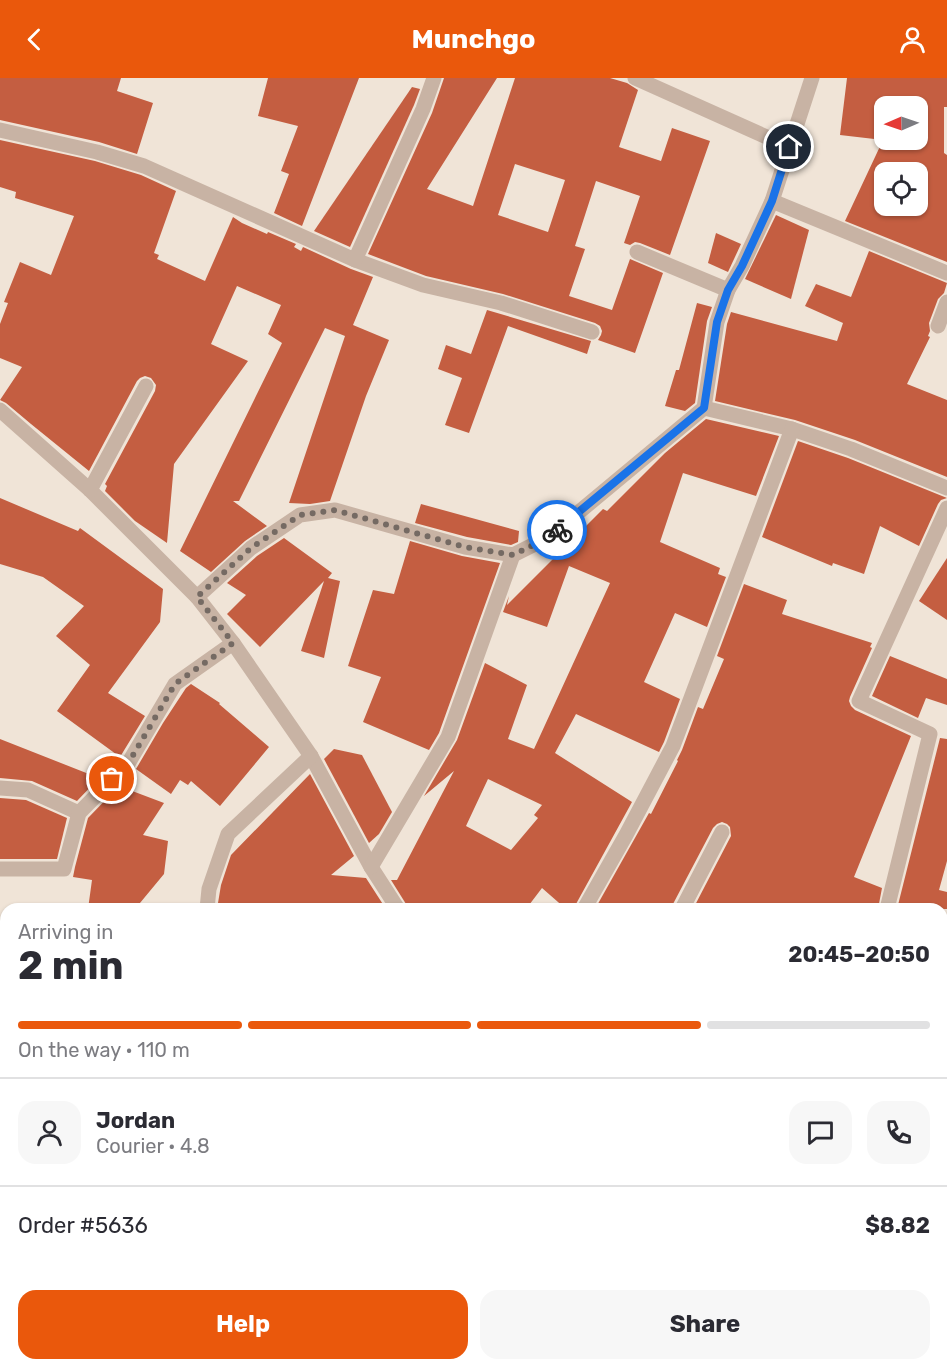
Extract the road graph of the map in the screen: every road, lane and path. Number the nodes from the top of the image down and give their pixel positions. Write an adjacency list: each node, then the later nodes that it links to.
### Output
1 (434, 78): 8 (street)
2 (635, 78): 5 (street)
3 (812, 78): 5 (street)
4 (0, 130): 8 (street)
5 (789, 147): 6 (street)
6 (772, 201): 9 (street); 10 (street)
7 (637, 252): 10 (street)
8 (355, 260): 13 (street)
9 (947, 273)
10 (728, 290): 15 (street)
11 (947, 302): 12 (street)
12 (938, 326)
13 (592, 332)
14 (146, 386): 19 (street)
15 (704, 408): 17 (street); 21 (street)
16 (0, 410): 19 (street)
17 (792, 429): 18 (street); 32 (street)
18 (947, 488)
19 (90, 489): 22 (street)
20 (947, 508): 34 (street)
21 (513, 555): 22 (street); 28 (street)
22 (197, 597): 23 (street)
23 (233, 643): 24 (street); 26 (street)
24 (311, 756): 28 (street); 30 (street)
25 (0, 788): 26 (street)
26 (78, 813): 29 (street)
27 (722, 832): 33 (street)
28 (371, 867): 31 (street)
29 (0, 868)
30 (208, 903)
31 (394, 903)
32 (587, 903)
33 (685, 903)
34 (888, 903)

